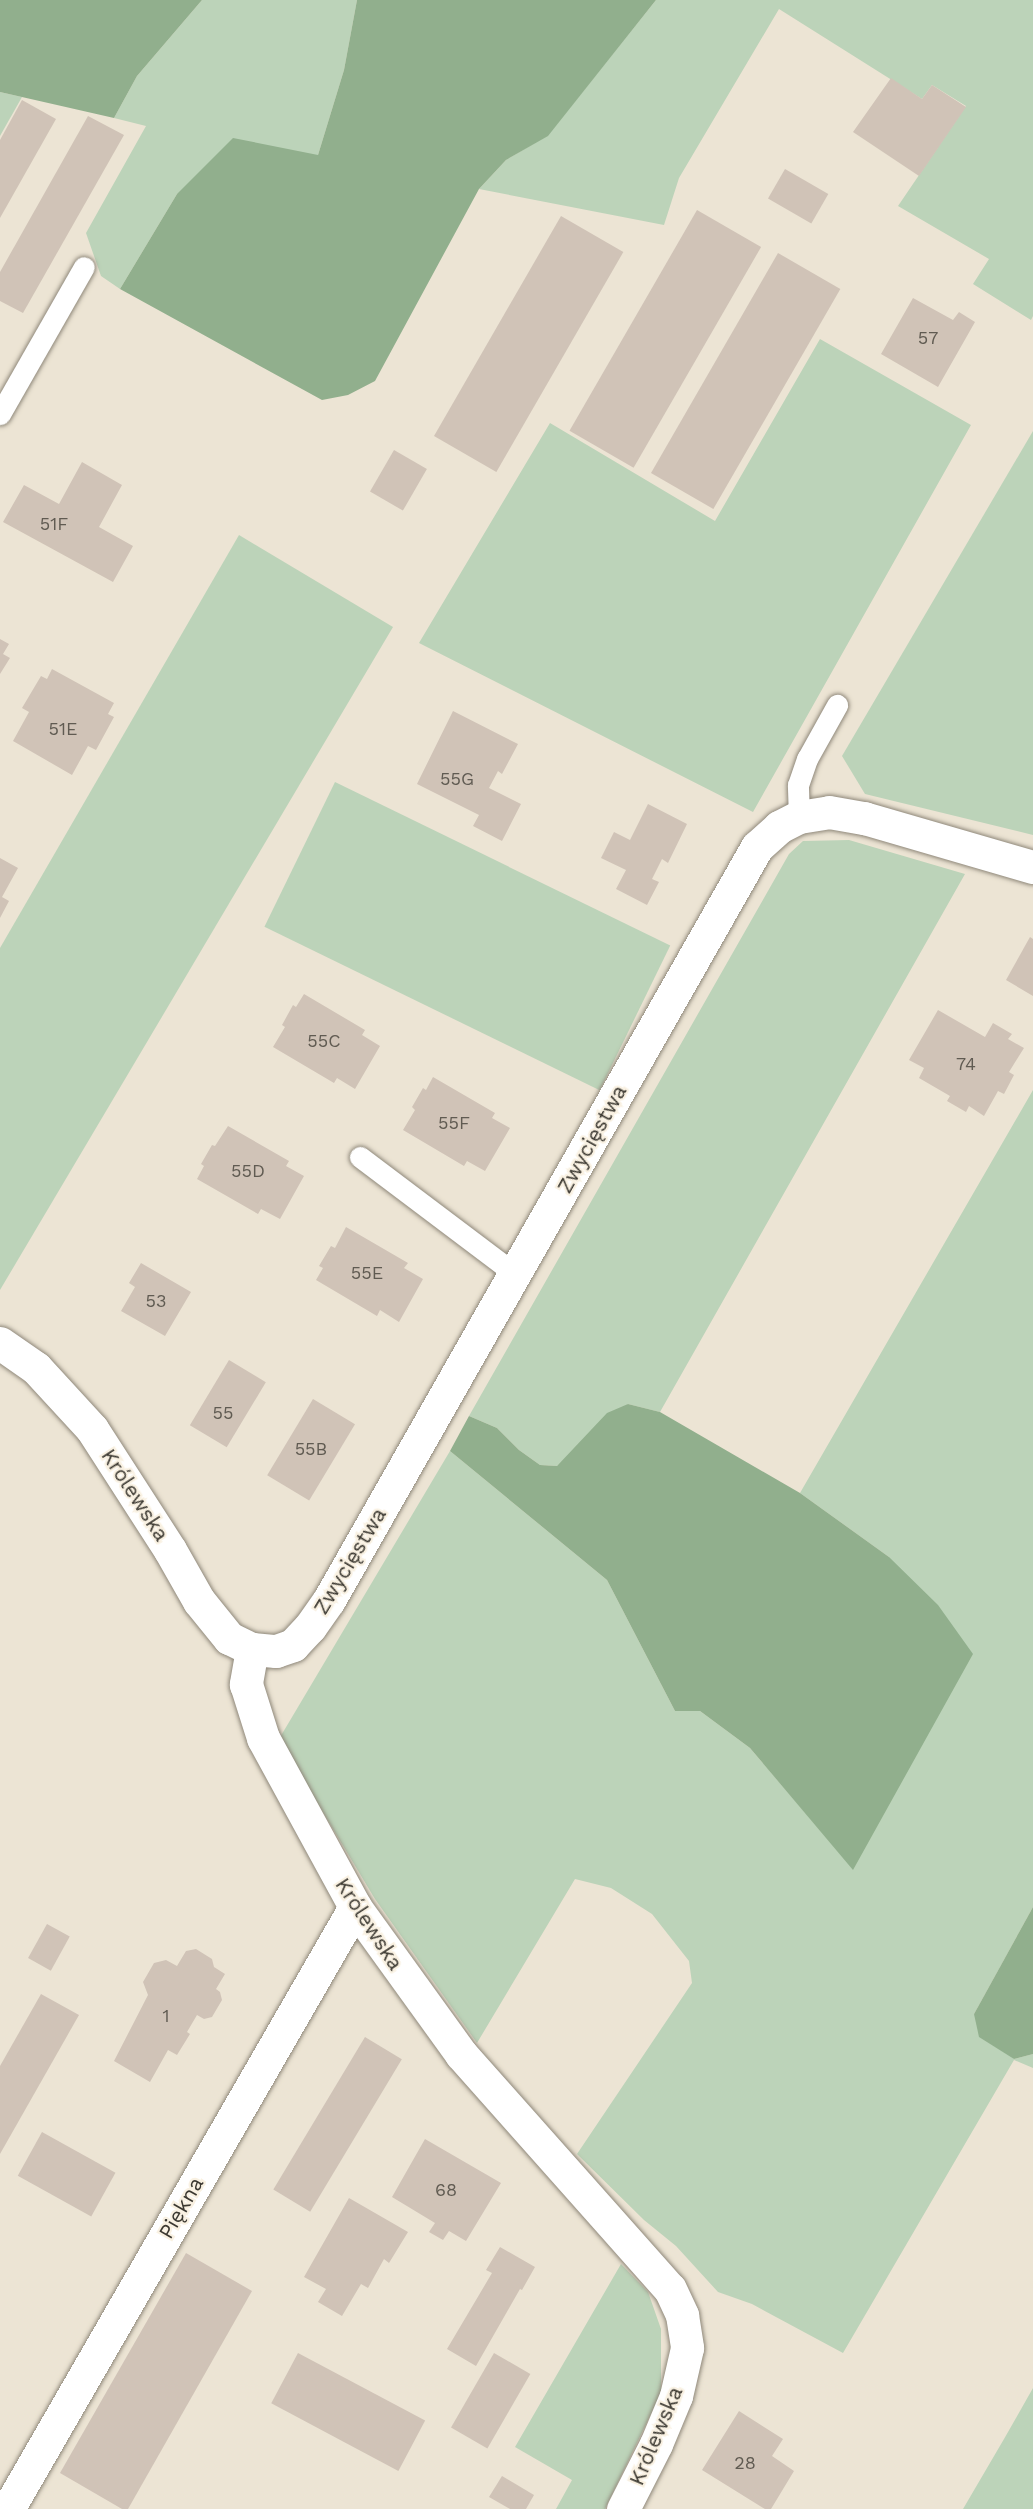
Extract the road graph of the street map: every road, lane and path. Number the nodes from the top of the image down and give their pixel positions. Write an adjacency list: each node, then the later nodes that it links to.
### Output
1 (84, 267): 2 (lane)
2 (0, 414)
3 (837, 705): 4 (lane)
4 (799, 817): 5 (street, Zwycięstwa); 7 (street, Zwycięstwa)
5 (1033, 867)
6 (360, 1157): 7 (lane)
7 (515, 1274): 9 (street, Zwycięstwa)
8 (0, 1343): 9 (street, Królewska)
9 (252, 1649): 10 (street, Królewska)
10 (355, 1907): 11 (street, Piękna); 12 (street, Królewska)
11 (8, 2509)
12 (623, 2509)

